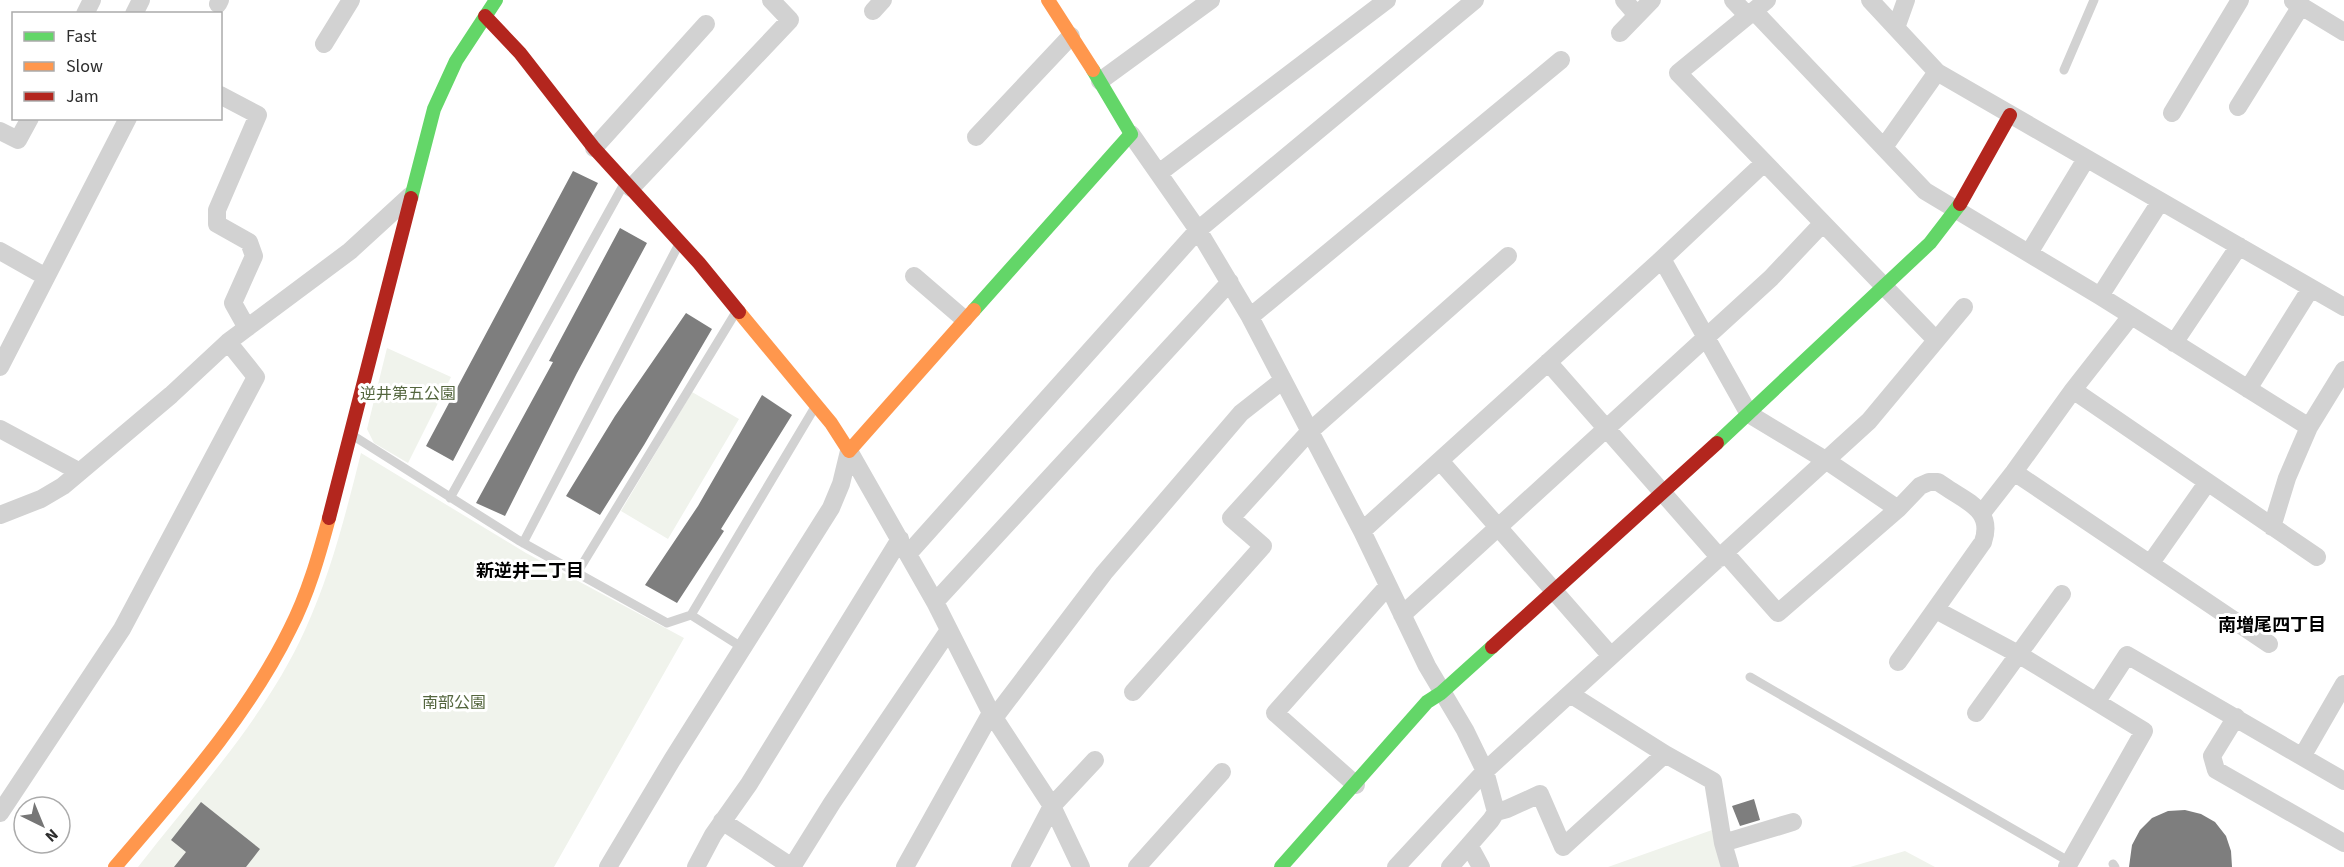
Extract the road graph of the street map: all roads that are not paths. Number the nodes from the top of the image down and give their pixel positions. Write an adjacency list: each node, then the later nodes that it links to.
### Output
1 (351, 0): 23 (street)
2 (771, 0): 42 (street)
3 (1048, 0): 22 (street)
4 (1211, 0): 27 (street)
5 (1387, 0): 41 (street)
6 (1475, 0): 47 (street)
7 (1624, 0): 17 (street)
8 (1652, 0): 17 (street)
9 (1733, 0): 16 (street)
10 (1870, 0): 19 (street)
11 (1906, 0): 19 (street)
12 (2094, 0): 25 (lane)
13 (2240, 0): 30 (street)
14 (2296, 3): 20 (street); 29 (street)
15 (492, 4): 38 (street); 43 (street)
16 (1756, 9): 37 (street); 40 (street)
17 (1637, 15): 21 (street)
18 (706, 24): 38 (street)
19 (1896, 28): 26 (street)
20 (2344, 32)
21 (1620, 33)
22 (1071, 36): 27 (street); 36 (street)
23 (324, 44)
24 (1560, 60): 64 (street)
25 (2064, 70)
26 (1937, 72): 31 (street); 37 (street)
27 (1100, 81): 35 (street)
28 (222, 96): 66 (street)
29 (2238, 107)
30 (2172, 113)
31 (2010, 115): 39 (street); 45 (street)
32 (29, 120): 34 (street)
33 (127, 120): 55 (street)
34 (0, 131)
35 (1131, 134): 41 (street); 65 (street)
36 (976, 137)
37 (1884, 147): 45 (street)
38 (594, 148): 42 (street)
39 (2086, 159): 44 (street); 51 (street)
40 (1764, 163): 46 (street); 53 (street)
41 (1159, 173): 47 (street)
42 (628, 185): 48 (street); 91 (lane)
43 (410, 196): 66 (street); 83 (street)
44 (2160, 202): 49 (street); 59 (street)
45 (1957, 210): 51 (street); 57 (street)
46 (1822, 224): 57 (street); 67 (street)
47 (1198, 230): 56 (street); 99 (street)
48 (680, 242): 62 (street); 98 (lane)
49 (2239, 246): 58 (street); 70 (street)
50 (0, 251): 55 (street)
51 (2029, 254): 59 (street)
52 (1508, 256): 82 (street)
53 (1662, 259): 67 (street); 71 (street)
54 (914, 276): 65 (street)
55 (46, 277): 72 (street)
56 (1230, 282): 64 (street); 107 (street)
57 (1885, 287): 68 (street); 78 (street)
58 (2312, 288): 61 (street); 75 (street)
59 (2100, 296): 63 (street)
60 (1964, 307): 68 (street)
61 (2344, 307)
62 (737, 310): 77 (street); 103 (lane)
63 (2131, 316): 70 (street); 76 (street)
64 (1250, 318): 74 (street)
65 (964, 319): 84 (street)
66 (247, 328): 69 (street)
67 (1706, 337): 78 (street); 81 (street)
68 (1935, 339): 85 (street)
69 (228, 342): 87 (street); 135 (street)
70 (2174, 343): 75 (street)
71 (1548, 362): 81 (street); 86 (street)
72 (0, 367)
73 (2344, 370): 79 (street)
74 (1283, 380): 82 (street); 124 (street)
75 (2248, 389): 79 (street)
76 (2073, 390): 88 (street); 89 (street)
77 (816, 405): 84 (street); 109 (lane)
78 (1749, 414): 85 (street); 90 (street)
79 (2309, 427): 95 (street)
80 (0, 429): 87 (street)
81 (1606, 429): 90 (street); 96 (street)
82 (1309, 432): 97 (street); 119 (street)
83 (350, 434): 91 (lane); 142 (street)
84 (849, 451): 99 (street); 113 (street)
85 (1827, 461): 92 (street); 100 (street)
86 (1441, 462): 96 (street); 97 (street)
87 (78, 471): 94 (street)
88 (2014, 472): 93 (street); 102 (street)
89 (2207, 483): 95 (street); 102 (street)
90 (1662, 492): 100 (street); 105 (street)
91 (450, 498): 98 (lane)
92 (1898, 509): 93 (street); 100 (street)
93 (1982, 513): 108 (street)
94 (0, 515)
95 (2272, 527): 101 (street)
96 (1497, 528): 105 (street); 110 (street)
97 (1362, 531): 104 (street)
98 (523, 543): 103 (lane)
99 (904, 547): 107 (street); 136 (street)
100 (1722, 556): 115 (street)
101 (2317, 557)
102 (2150, 564): 112 (street)
103 (578, 573): 109 (lane)
104 (1388, 586): 110 (street); 132 (street)
105 (1553, 592): 115 (street); 120 (street)
106 (2062, 594): 114 (street)
107 (935, 602): 111 (street)
108 (1936, 610): 114 (street); 116 (street)
109 (691, 615): 113 (lane)
110 (1401, 615): 120 (street)
111 (949, 630): 124 (street); 145 (street)
112 (2269, 644)
113 (743, 648): 143 (street)
114 (2018, 654): 122 (street); 123 (street)
115 (1611, 656): 121 (street)
116 (1898, 662)
117 (1750, 677): 141 (lane)
118 (2344, 684): 127 (street)
119 (1133, 692)
120 (1442, 693): 130 (street); 132 (street)
121 (1570, 694): 126 (street); 130 (street)
122 (2097, 701): 125 (street); 141 (street)
123 (1976, 714)
124 (993, 715): 133 (street); 146 (street)
125 (2236, 717): 127 (street); 139 (street)
126 (1665, 754): 134 (street); 138 (street)
127 (2303, 756): 131 (street)
128 (1095, 760): 133 (street)
129 (1222, 771): 149 (street)
130 (1485, 771): 134 (street); 151 (street)
131 (2344, 781)
132 (1356, 785): 150 (street)
133 (1052, 806): 147 (street); 148 (street)
134 (1496, 812): 140 (street)
135 (0, 813)
136 (722, 821): 144 (street); 145 (street)
137 (1793, 822): 138 (street)
138 (1723, 843): 154 (street)
139 (2344, 843)
140 (1469, 845): 152 (street); 153 (street)
141 (2068, 865)
142 (115, 867)
143 (608, 867)
144 (696, 867)
145 (792, 867)
146 (905, 867)
147 (1020, 867)
148 (1081, 867)
149 (1137, 867)
150 (1281, 867)
151 (1396, 867)
152 (1450, 867)
153 (1481, 867)
154 (1730, 867)

